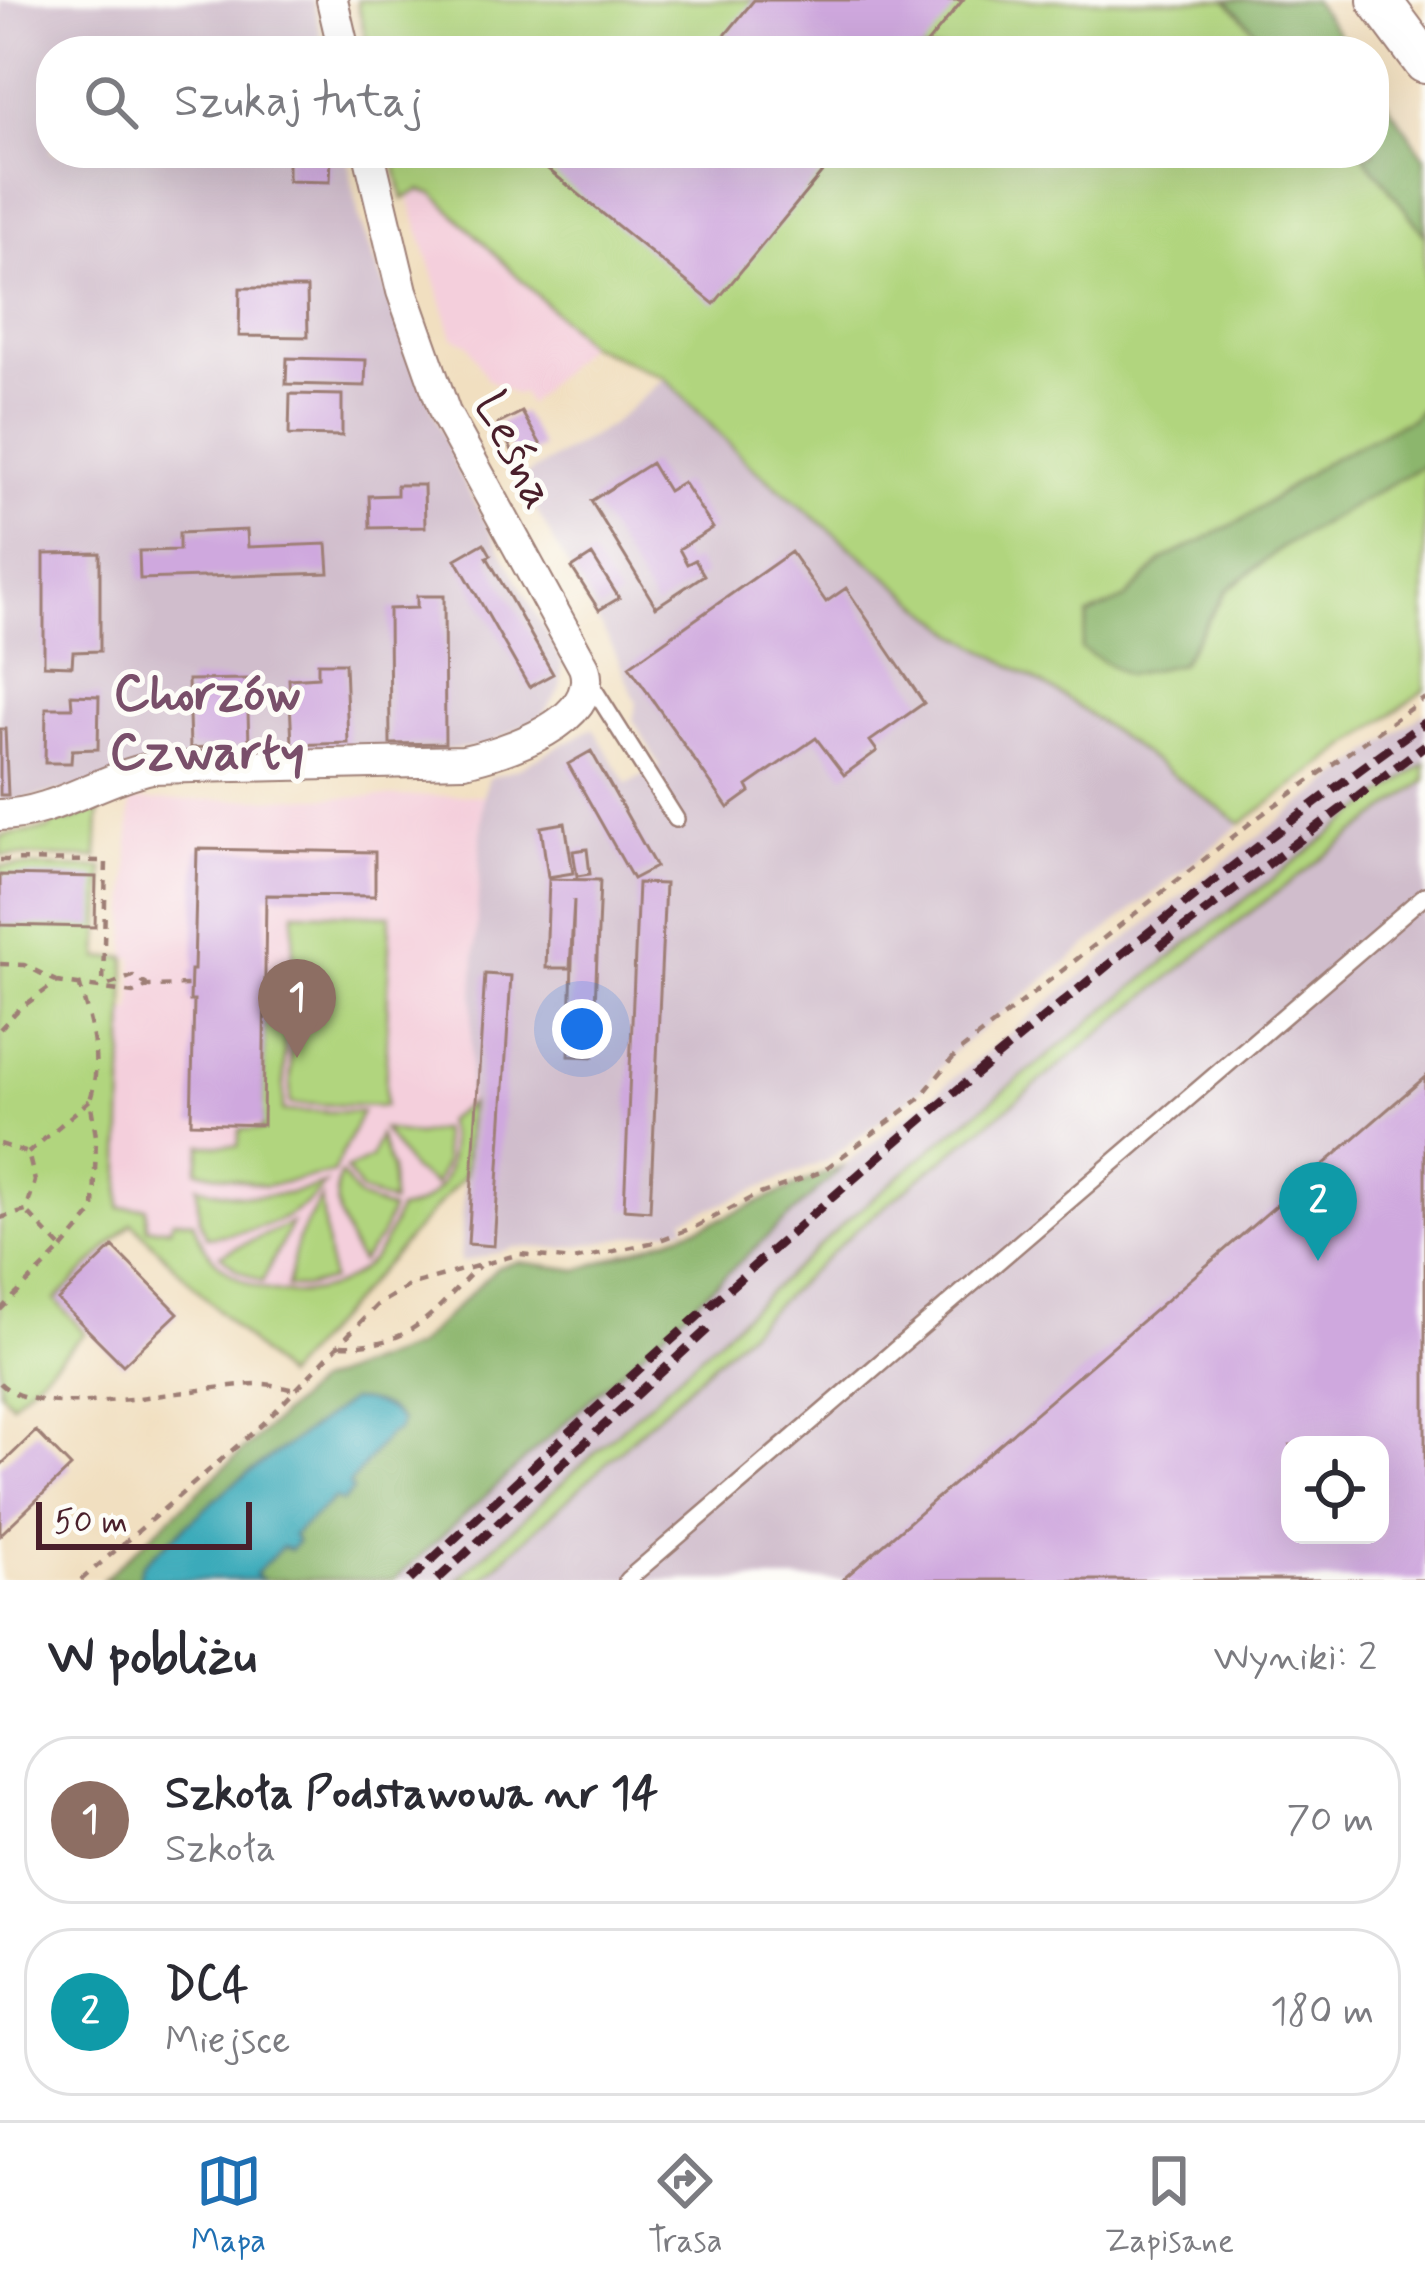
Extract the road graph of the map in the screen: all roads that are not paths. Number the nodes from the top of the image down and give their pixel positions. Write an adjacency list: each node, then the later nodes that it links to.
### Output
1 (332, 0): 3 (street)
2 (1379, 0): 4 (street)
3 (340, 36)
4 (1425, 62)
5 (373, 168): 6 (street, Leśna)
6 (588, 680): 7 (street); 8 (lane)
7 (0, 815)
8 (676, 819)
9 (1425, 895): 10 (lane)
10 (627, 1580)

